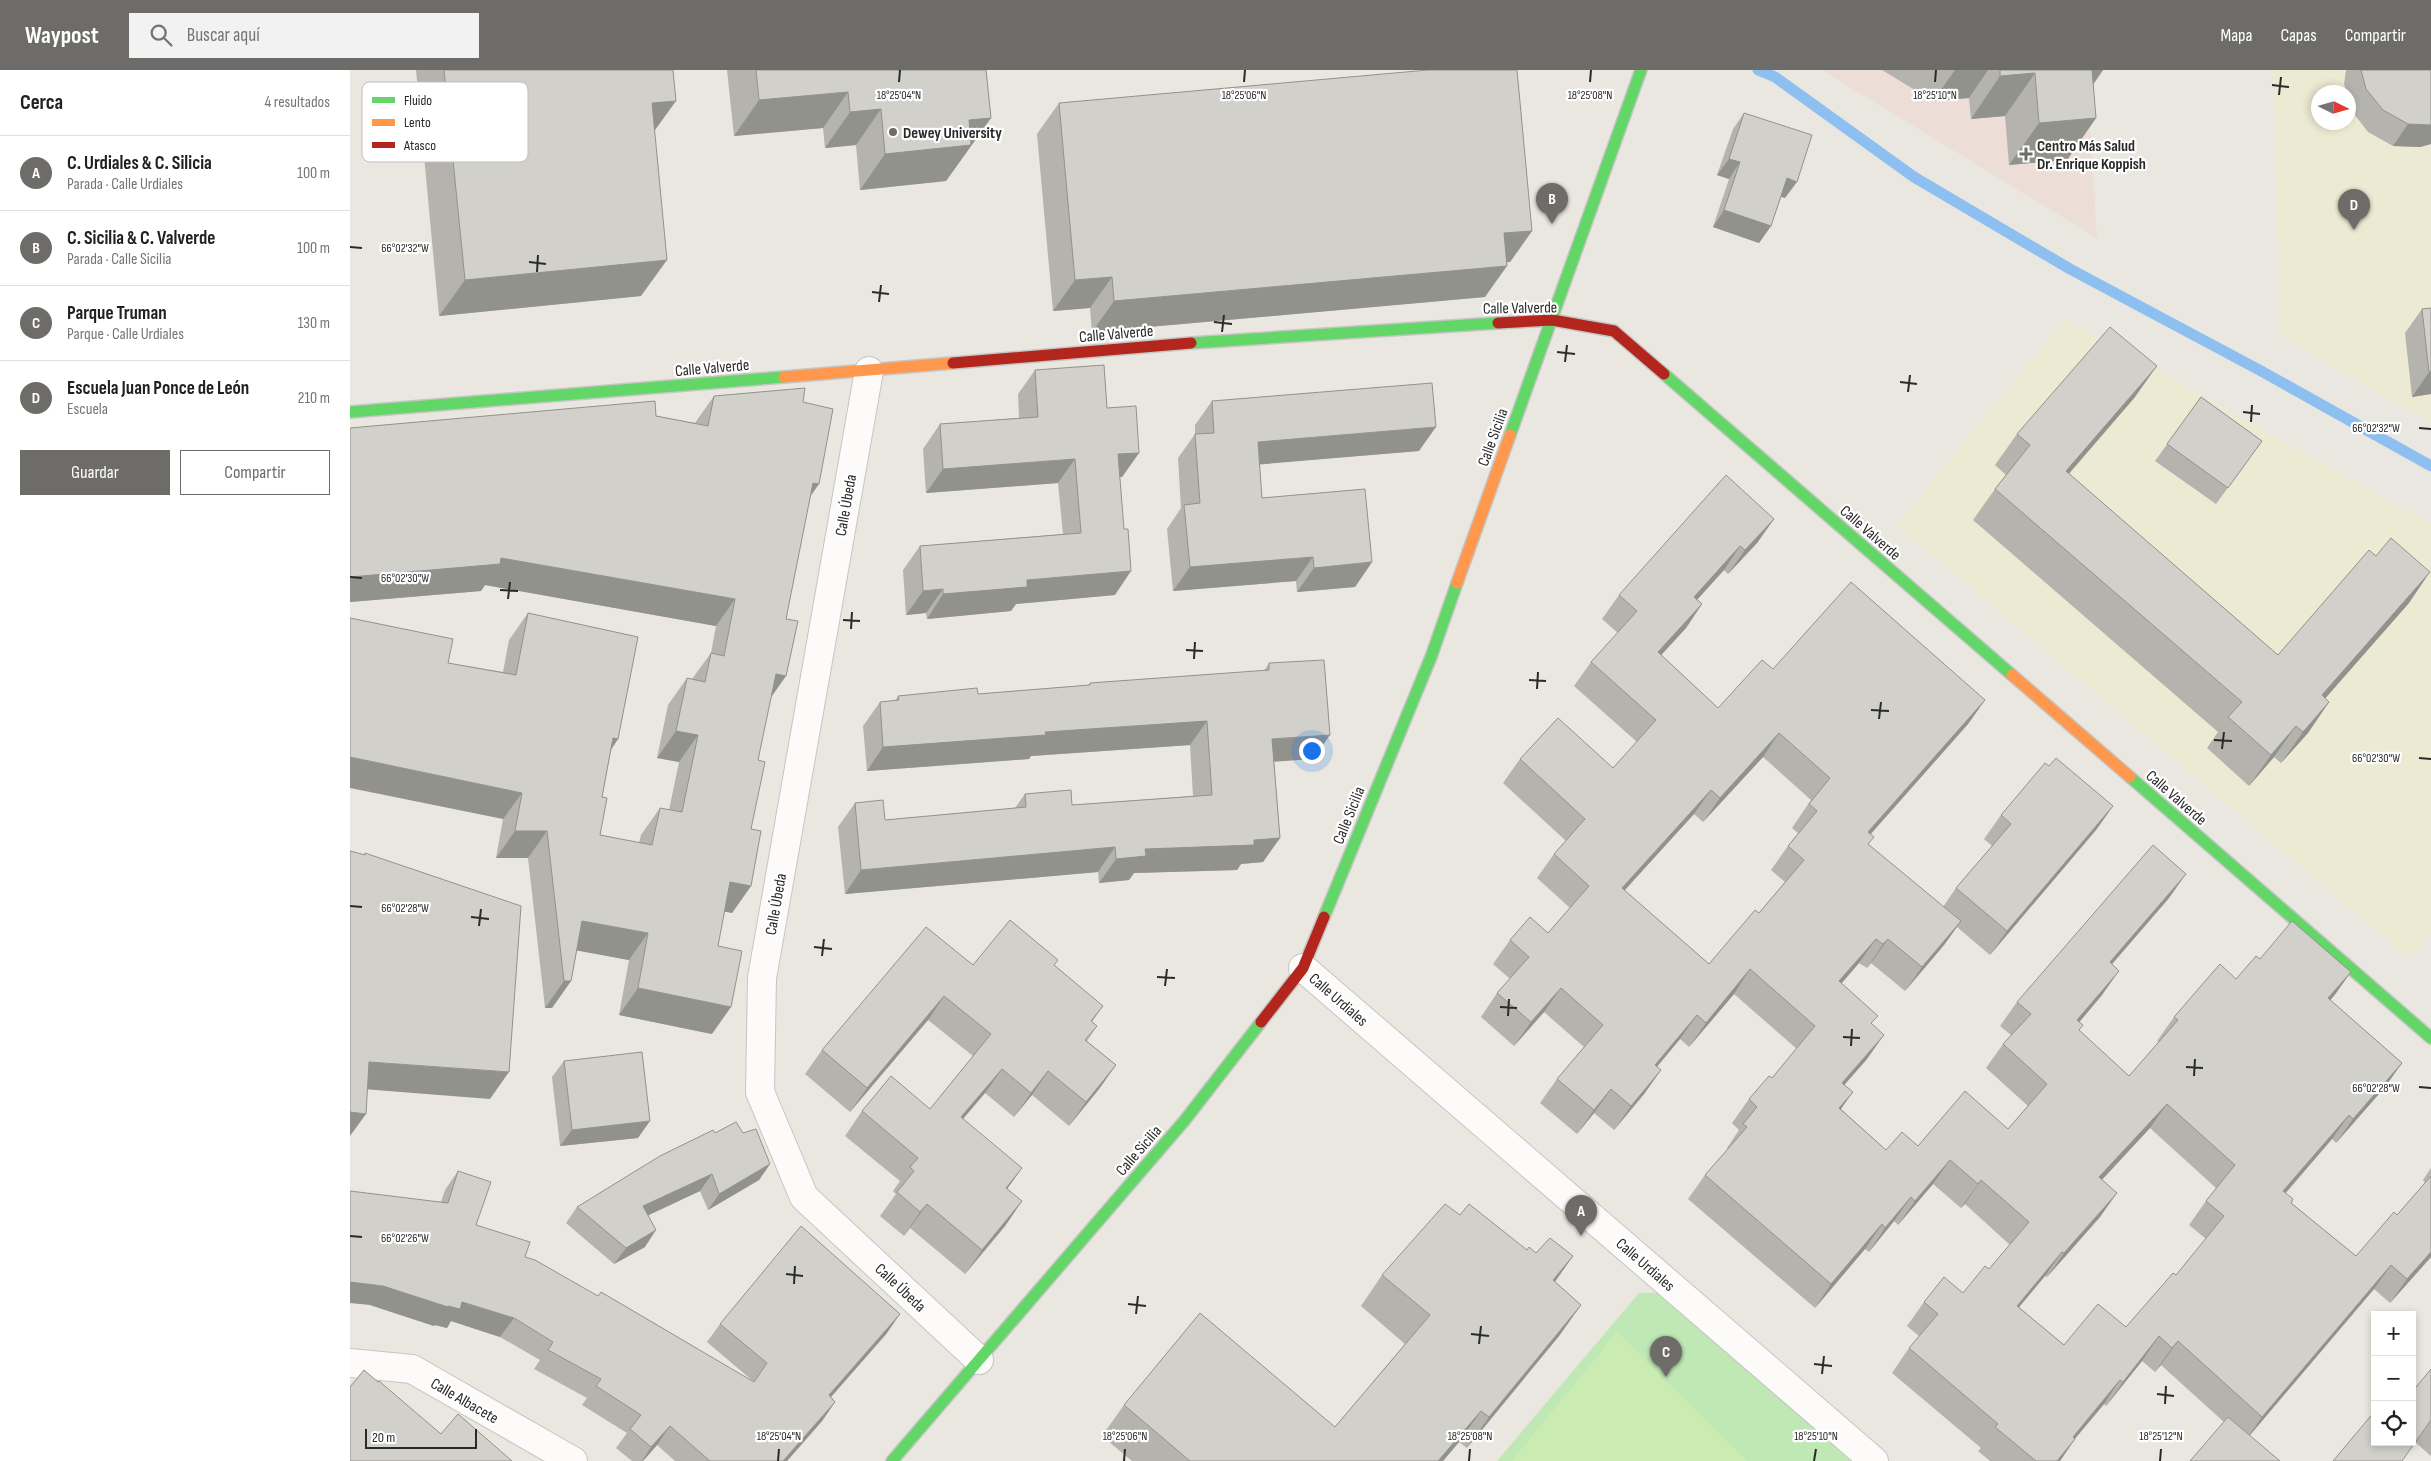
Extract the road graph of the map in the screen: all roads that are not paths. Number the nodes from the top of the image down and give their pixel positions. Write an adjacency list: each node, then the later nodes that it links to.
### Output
1 (1641, 70): 2 (street, Calle Sicilia)
2 (1552, 320): 3 (street, Calle Valverde); 5 (street, Calle Sicilia); 6 (street, Calle Valverde)
3 (869, 371): 4 (street, Calle Valverde); 7 (street, Calle Úbeda)
4 (350, 412)
5 (1303, 968): 7 (street, Calle Sicilia); 11 (street, Calle Urdiales)
6 (2431, 1038)
7 (979, 1360): 10 (street, Calle Sicilia)
8 (350, 1363): 9 (street, Calle Albacete)
9 (573, 1461)
10 (892, 1461)
11 (1874, 1461)

